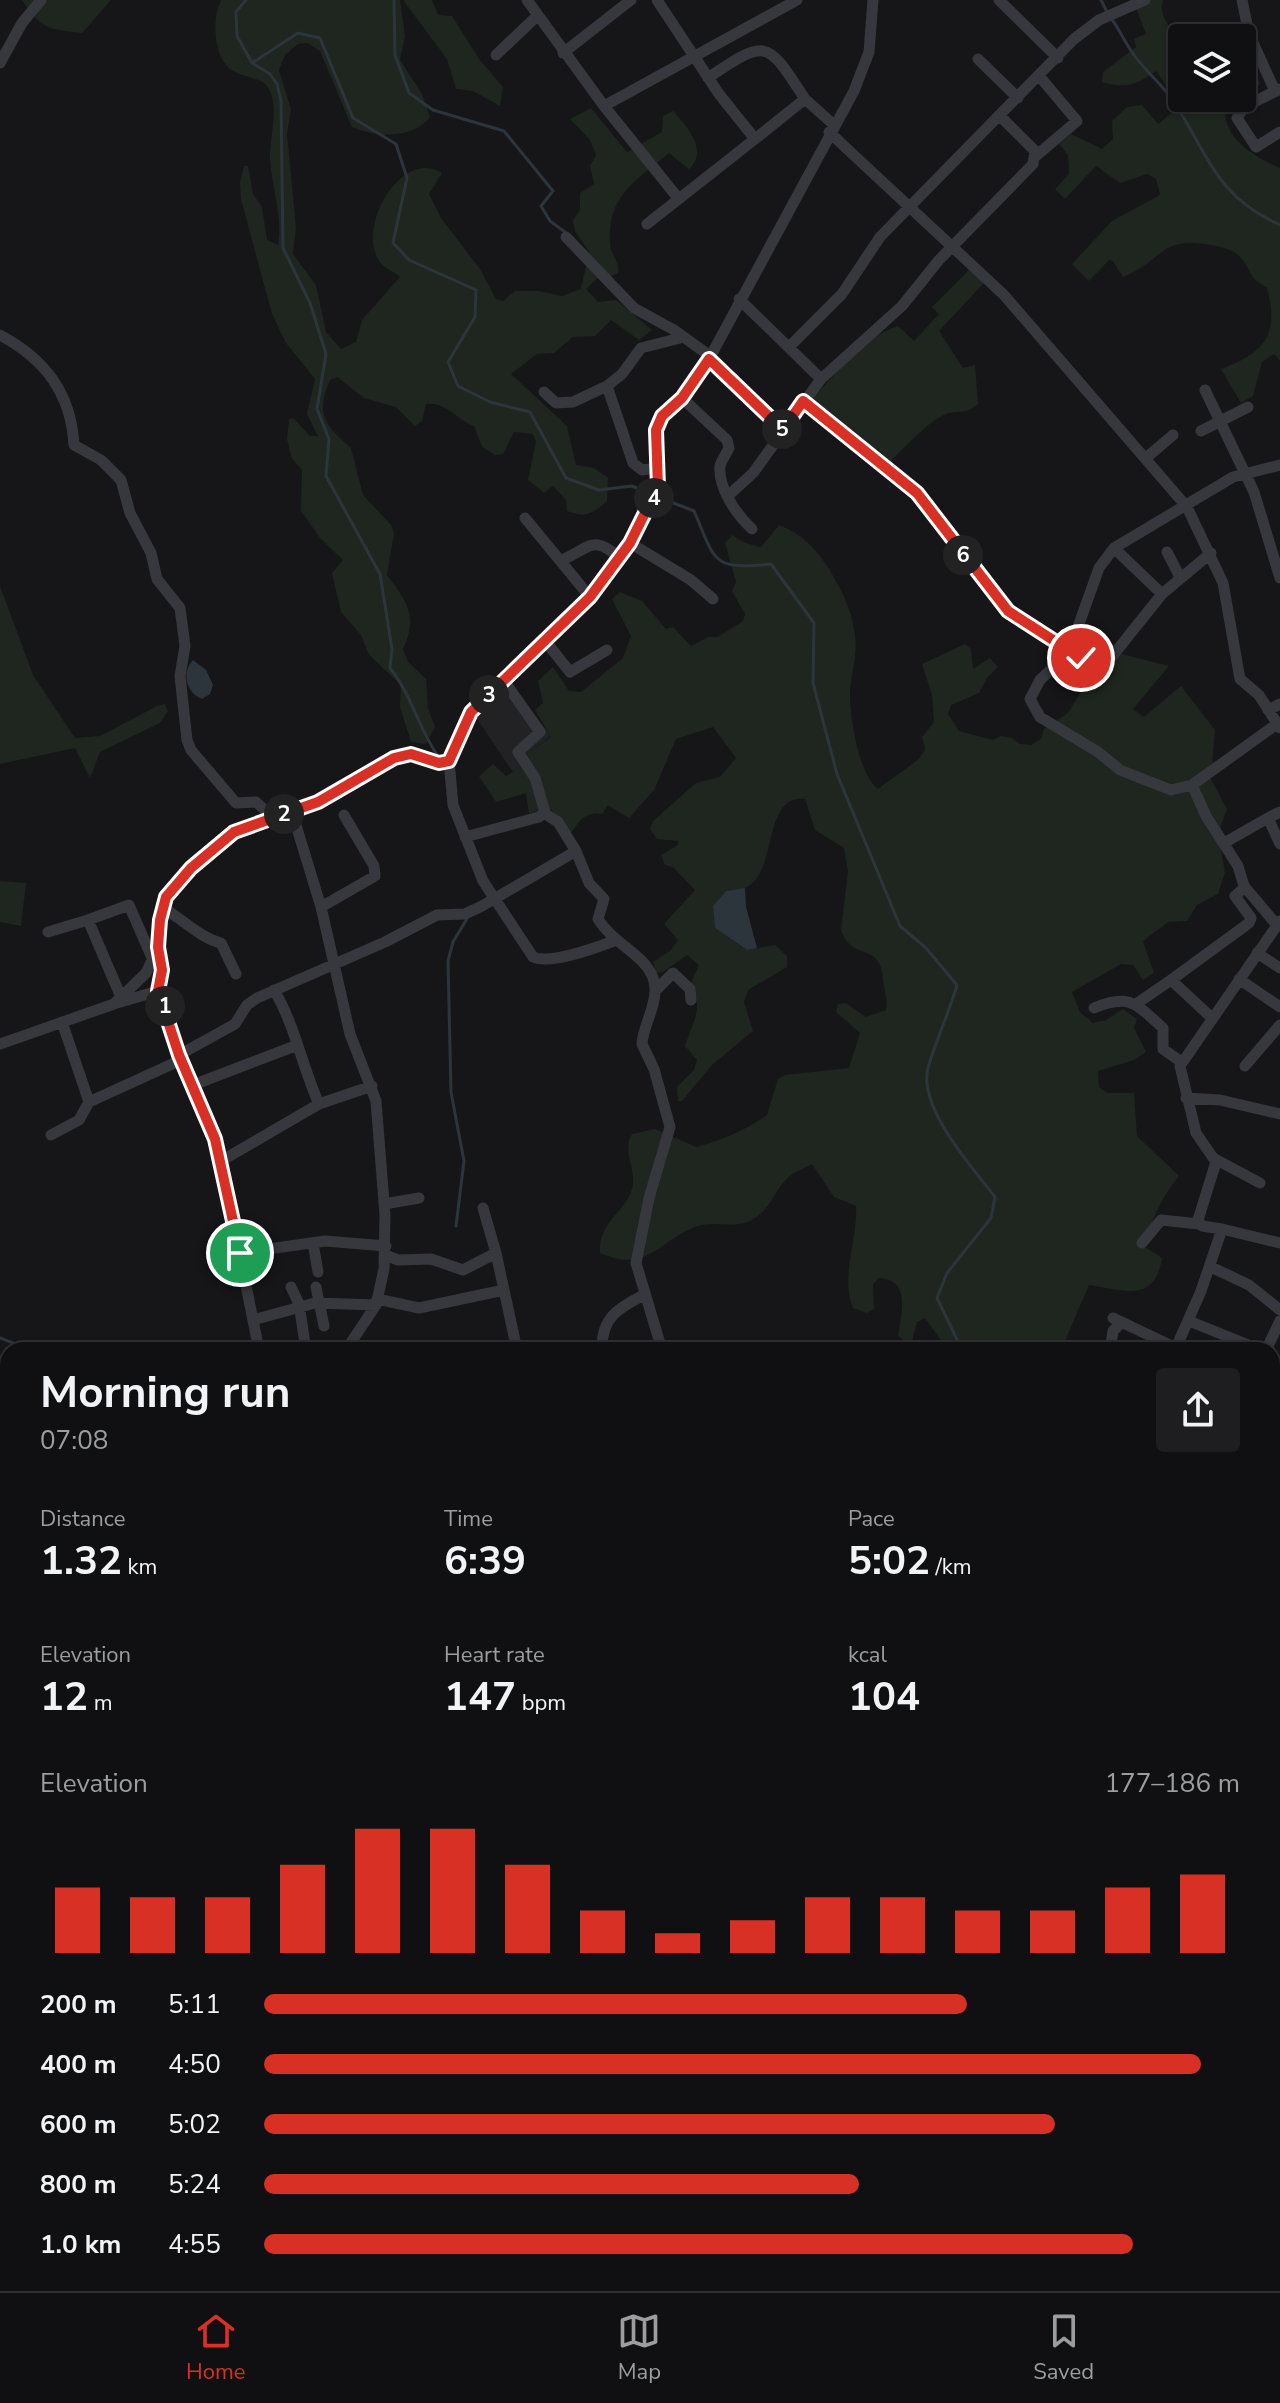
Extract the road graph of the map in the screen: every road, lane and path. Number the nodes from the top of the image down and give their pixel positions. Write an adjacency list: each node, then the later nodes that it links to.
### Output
1 (41, 0): 16 (street)
2 (527, 0): 10 (street)
3 (631, 0): 11 (street)
4 (657, 0): 12 (street)
5 (797, 0): 12 (street)
6 (873, 0): 24 (street)
7 (999, 0): 14 (street)
8 (1145, 0): 14 (street)
9 (1242, 0): 19 (street)
10 (537, 16): 11 (street); 13 (street)
11 (563, 53): 22 (street)
12 (694, 54): 18 (street); 22 (street)
13 (496, 55)
14 (1058, 58): 17 (street)
15 (978, 59): 20 (street)
16 (0, 63)
17 (1040, 77): 20 (street); 27 (street)
18 (708, 78): 21 (street); 26 (street)
19 (1278, 90): 25 (street)
20 (1018, 98): 23 (street)
21 (805, 99): 24 (street); 26 (street)
22 (604, 106): 28 (street)
23 (1001, 117): 27 (street); 29 (street)
24 (832, 128): 29 (street); 33 (street)
25 (1280, 132)
26 (755, 139): 28 (street)
27 (1037, 155): 32 (street)
28 (678, 198): 30 (street)
29 (911, 206): 32 (street); 36 (street)
30 (647, 224)
31 (566, 237): 35 (street)
32 (952, 246): 38 (street); 49 (street)
33 (739, 299): 36 (street); 37 (street)
34 (0, 335): 81 (street)
35 (684, 337): 37 (street); 39 (street)
36 (790, 346): 38 (street)
37 (710, 358): 42 (street); 46 (street)
38 (821, 379): 43 (street)
39 (607, 386): 41 (street); 51 (street)
40 (1205, 390): 45 (street)
41 (544, 392)
42 (682, 398): 51 (street); 53 (street)
43 (803, 401): 46 (street); 70 (street)
44 (1248, 407): 45 (street)
45 (1221, 422): 47 (street); 52 (street)
46 (783, 430): 53 (street)
47 (1201, 431)
48 (1173, 435): 49 (street)
49 (1146, 458): 54 (street)
50 (1280, 465): 52 (street)
51 (658, 468): 57 (street)
52 (1245, 474): 54 (street); 64 (street)
53 (730, 494): 56 (street)
54 (1187, 507): 58 (street); 60 (street)
55 (525, 518): 62 (street)
56 (752, 529)
57 (630, 543): 61 (street); 67 (street)
58 (1114, 548): 65 (street); 70 (street)
59 (1167, 552): 63 (street)
60 (1211, 553): 63 (street); 73 (street)
61 (619, 557): 62 (street); 66 (street)
62 (562, 560): 66 (street)
63 (1180, 577): 65 (street)
64 (1280, 578)
65 (1162, 594): 70 (street)
66 (590, 597): 68 (street)
67 (713, 599)
68 (546, 642): 69 (street); 71 (street)
69 (607, 650)
70 (1069, 652): 76 (street)
71 (504, 681): 75 (street); 79 (street)
72 (1280, 704): 73 (street)
73 (1268, 710): 74 (street)
74 (1279, 726): 76 (street)
75 (446, 762): 77 (street); 83 (street)
76 (1192, 785): 84 (street)
77 (292, 812): 81 (street); 90 (street)
78 (1280, 812): 82 (street)
79 (544, 813): 83 (street); 86 (street)
80 (344, 815): 90 (street)
81 (273, 817): 89 (street)
82 (1268, 818): 84 (street); 85 (street)
83 (465, 837): 88 (street)
84 (1224, 843): 87 (street)
85 (1280, 844)
86 (576, 851): 88 (street); 94 (street)
87 (1245, 887): 92 (street); 102 (street)
88 (493, 899): 94 (street); 98 (street)
89 (162, 907): 95 (street); 100 (street)
90 (321, 907): 98 (street)
91 (88, 920): 93 (street); 97 (street); 106 (street)
92 (1278, 923): 96 (street)
93 (48, 932)
94 (610, 942): 104 (street)
95 (158, 947): 97 (street); 105 (street)
96 (1257, 953): 99 (street); 101 (street)
97 (153, 960): 106 (street)
98 (334, 964): 103 (street); 120 (street)
99 (1280, 968)
100 (236, 974)
101 (1239, 979): 109 (street); 111 (street)
102 (1171, 980): 108 (street); 111 (street)
103 (274, 990): 115 (street); 116 (street)
104 (656, 990): 107 (street); 145 (street)
105 (158, 991): 106 (street); 116 (street)
106 (117, 1000): 112 (street)
107 (691, 1000)
108 (1136, 1004): 110 (street); 117 (street)
109 (1280, 1007)
110 (1094, 1008)
111 (1212, 1018): 117 (street)
112 (62, 1022): 114 (street); 122 (street)
113 (1280, 1025): 118 (street)
114 (0, 1044)
115 (295, 1046): 119 (street); 123 (street)
116 (180, 1057): 119 (street); 122 (street)
117 (1180, 1061): 121 (street)
118 (1245, 1066)
119 (193, 1085): 127 (street)
120 (372, 1086): 123 (street); 130 (street)
121 (1186, 1098): 124 (street); 126 (street)
122 (89, 1102): 125 (street)
123 (319, 1104): 127 (street)
124 (1280, 1114)
125 (51, 1135)
126 (1215, 1159): 128 (street); 132 (street)
127 (221, 1161): 138 (street)
128 (1260, 1183)
129 (419, 1198): 130 (street)
130 (384, 1204): 137 (street)
131 (483, 1208): 139 (street)
132 (1199, 1224): 133 (street); 135 (street)
133 (1222, 1229): 136 (street); 140 (street)
134 (313, 1243): 137 (street); 138 (street); 141 (street)
135 (1142, 1243)
136 (1280, 1243)
137 (386, 1251): 139 (street); 146 (street)
138 (240, 1253): 150 (street)
139 (496, 1253): 144 (street)
140 (1211, 1267): 149 (street); 151 (street)
141 (318, 1272)
142 (291, 1287): 148 (street)
143 (316, 1287): 147 (street)
144 (504, 1290): 146 (street); 157 (street)
145 (644, 1295): 158 (street); 159 (street)
146 (377, 1302): 147 (street); 156 (street)
147 (322, 1303): 148 (street); 153 (street)
148 (299, 1307): 150 (street); 155 (street)
149 (1280, 1310)
150 (253, 1320): 154 (street)
151 (1189, 1321): 162 (street); 163 (street)
152 (1280, 1321): 164 (street)
153 (324, 1326)
154 (257, 1342)
155 (305, 1342)
156 (351, 1342)
157 (515, 1342)
158 (602, 1342)
159 (659, 1342)
160 (1111, 1342): 161 (street)
161 (1161, 1342)
162 (1178, 1342)
163 (1243, 1342)
164 (1268, 1342)

